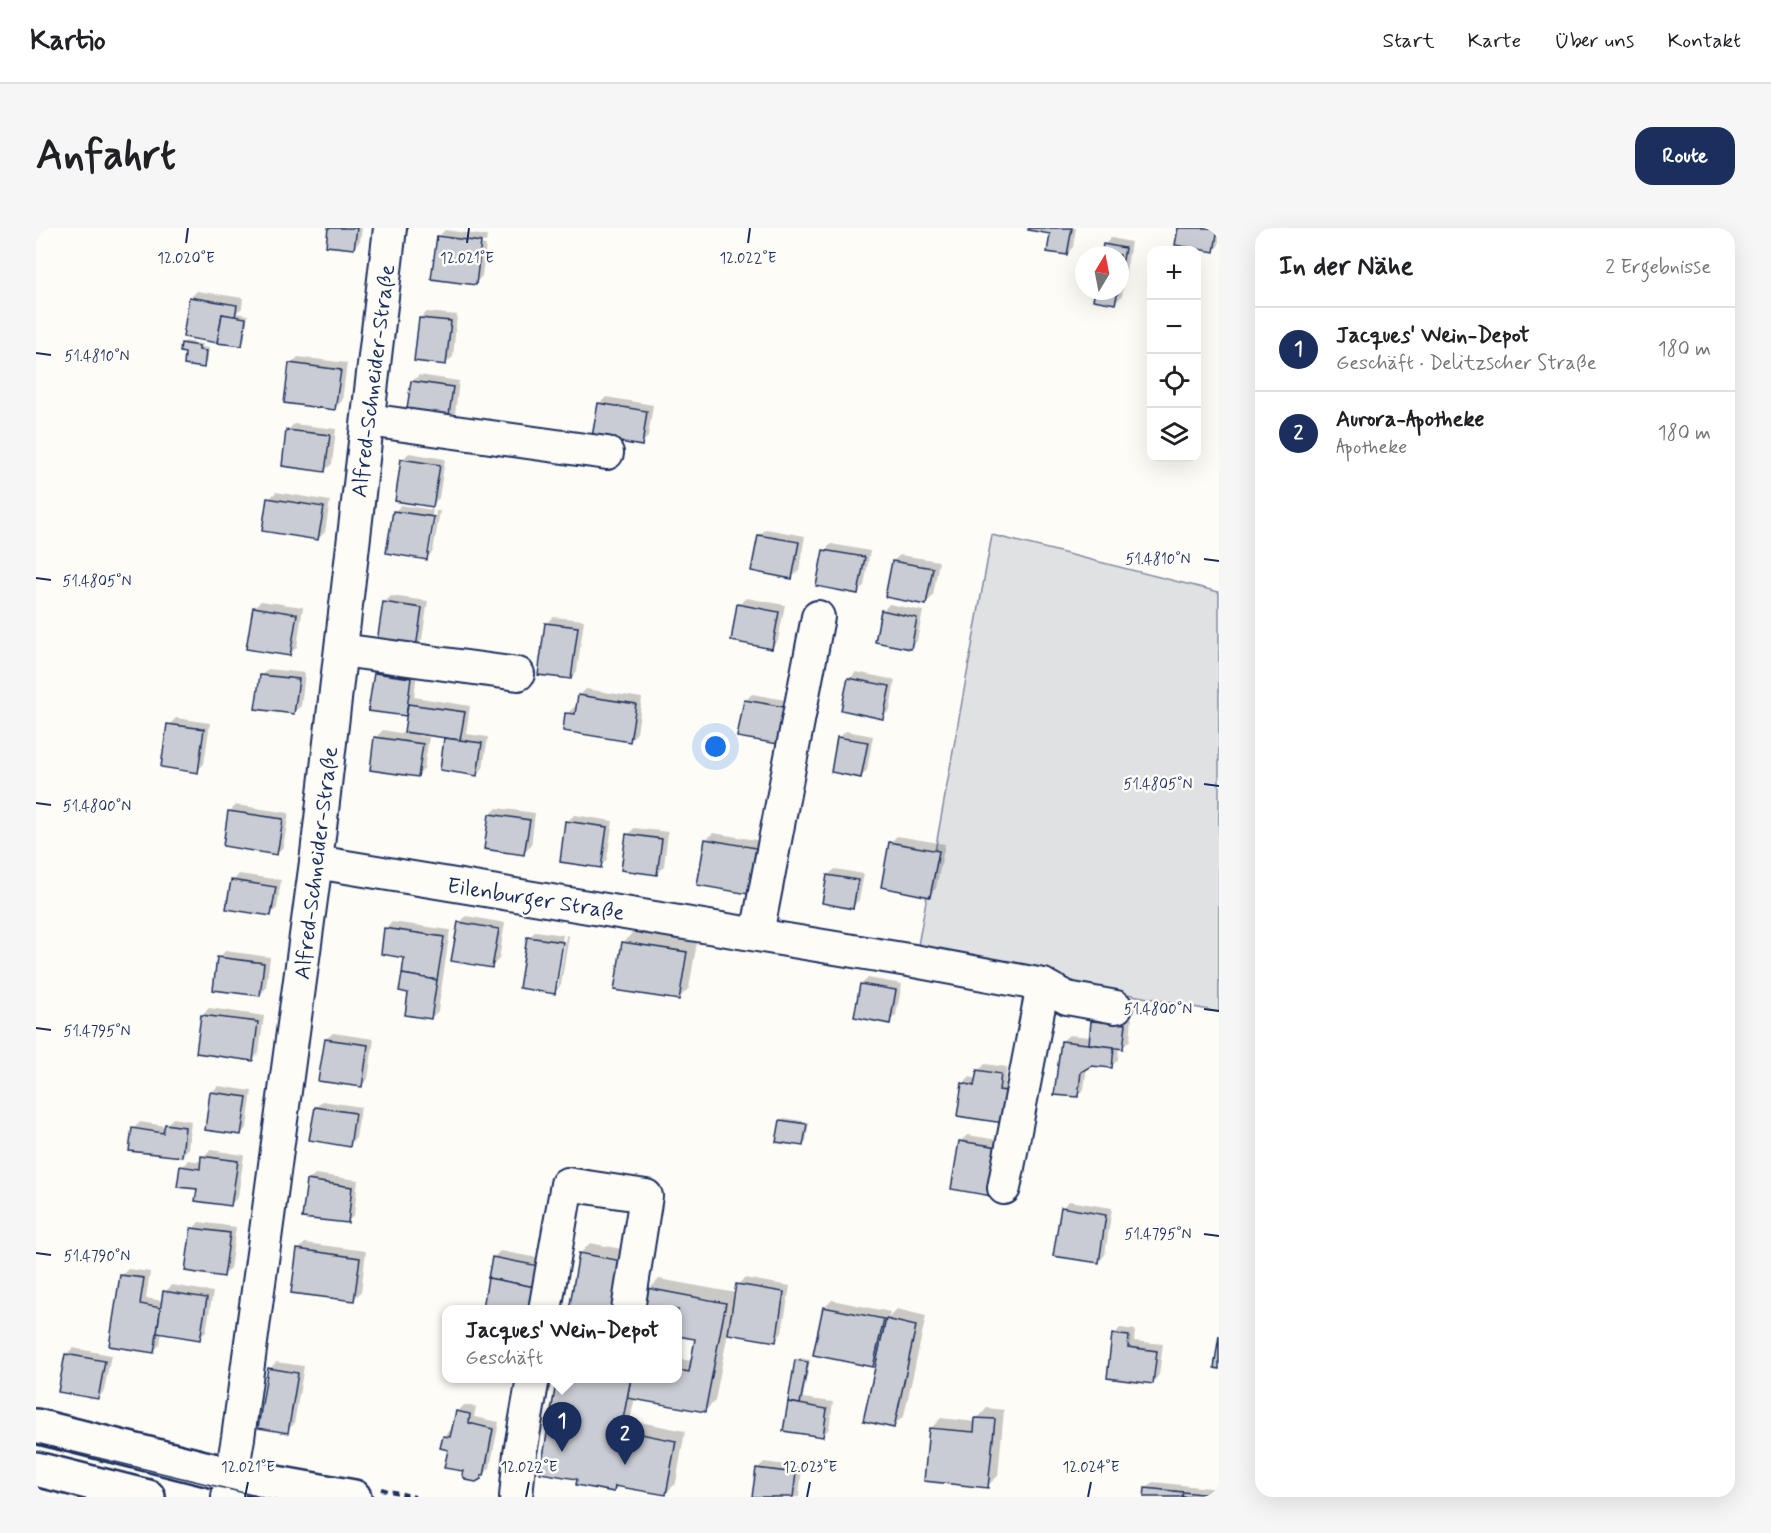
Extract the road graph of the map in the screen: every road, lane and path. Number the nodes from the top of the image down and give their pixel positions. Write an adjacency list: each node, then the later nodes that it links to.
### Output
1 (390, 228): 2 (street, Alfred-Schneider-Straße)
2 (368, 420): 3 (street); 5 (street, Alfred-Schneider-Straße)
3 (607, 453)
4 (818, 617): 8 (street)
5 (341, 650): 6 (street); 7 (street, Alfred-Schneider-Straße)
6 (518, 674)
7 (316, 862): 8 (street, Eilenburger Straße); 17 (street, Alfred-Schneider-Straße)
8 (757, 934): 9 (street, Eilenburger Straße)
9 (1042, 985): 10 (street, Eilenburger Straße); 11 (street)
10 (1116, 1007)
11 (1004, 1188)
12 (546, 1305): 13 (street)
13 (629, 1305)
14 (532, 1383): 20 (street)
15 (36, 1426): 17 (main road)
16 (36, 1469): 18 (main road)
17 (230, 1486): 19 (main road)
18 (148, 1497)
19 (354, 1497)
20 (516, 1497)

